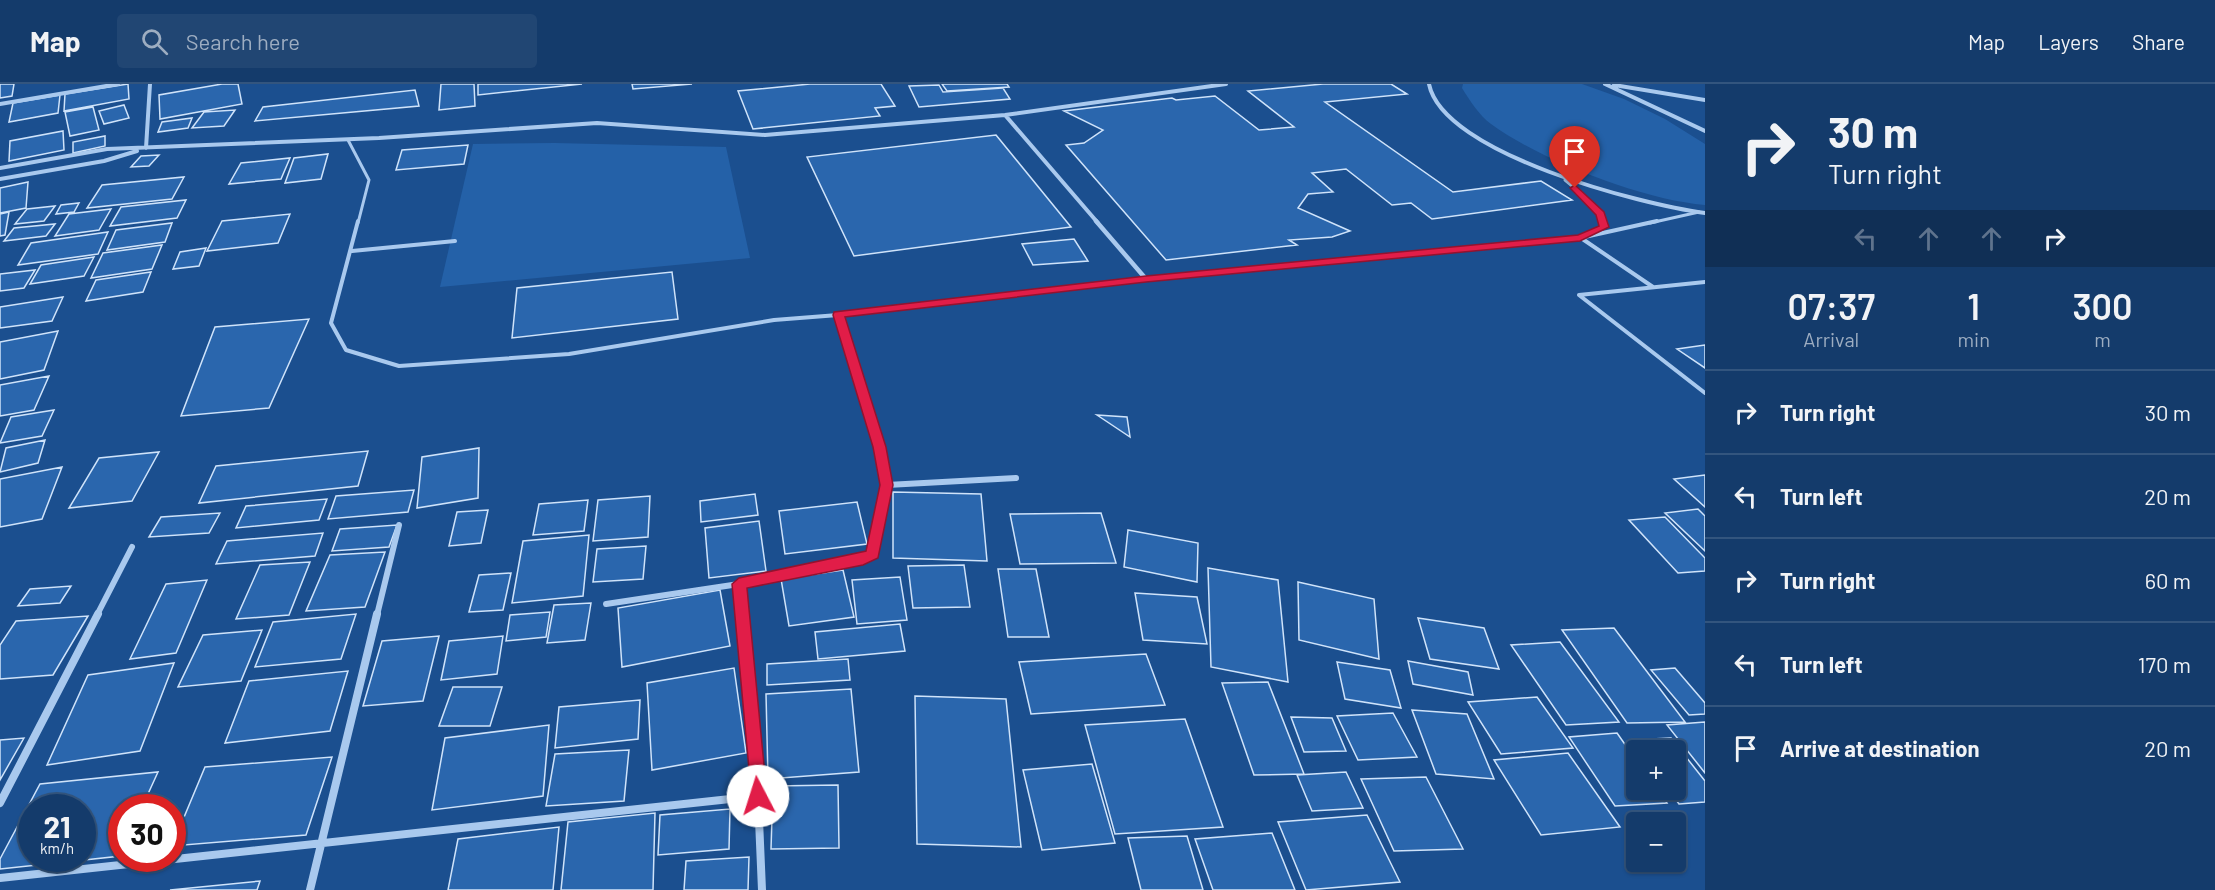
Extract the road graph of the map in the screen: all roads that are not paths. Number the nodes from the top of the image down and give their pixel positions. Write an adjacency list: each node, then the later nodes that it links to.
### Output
1 (118, 84): 8 (street)
2 (150, 84): 12 (street)
3 (1226, 84): 9 (street)
4 (1429, 84): 15 (street)
5 (1605, 84): 10 (street)
6 (1611, 84): 7 (street)
7 (1705, 100)
8 (0, 104)
9 (1005, 115): 11 (street); 21 (street)
10 (1705, 131)
11 (348, 140): 12 (street); 20 (lane)
12 (146, 148): 13 (street); 14 (street)
13 (0, 168)
14 (0, 179)
15 (1565, 180): 16 (street); 18 (lane)
16 (1699, 212): 17 (street); 18 (lane)
17 (1705, 213)
18 (1580, 238): 21 (lane); 23 (lane)
19 (455, 241): 20 (lane)
20 (352, 251): 24 (lane)
21 (1146, 279): 24 (street)
22 (1705, 282): 23 (lane)
23 (1654, 288): 25 (lane)
24 (838, 315): 27 (street)
25 (1705, 393)
26 (1016, 478): 27 (street)
27 (886, 485): 30 (street)
28 (399, 525): 34 (street)
29 (132, 546): 33 (street)
30 (739, 584): 31 (street); 32 (street)
31 (606, 604)
32 (758, 796): 34 (street); 37 (street)
33 (0, 803)
34 (321, 844): 35 (street); 36 (street)
35 (0, 878)
36 (310, 890)
37 (762, 890)

